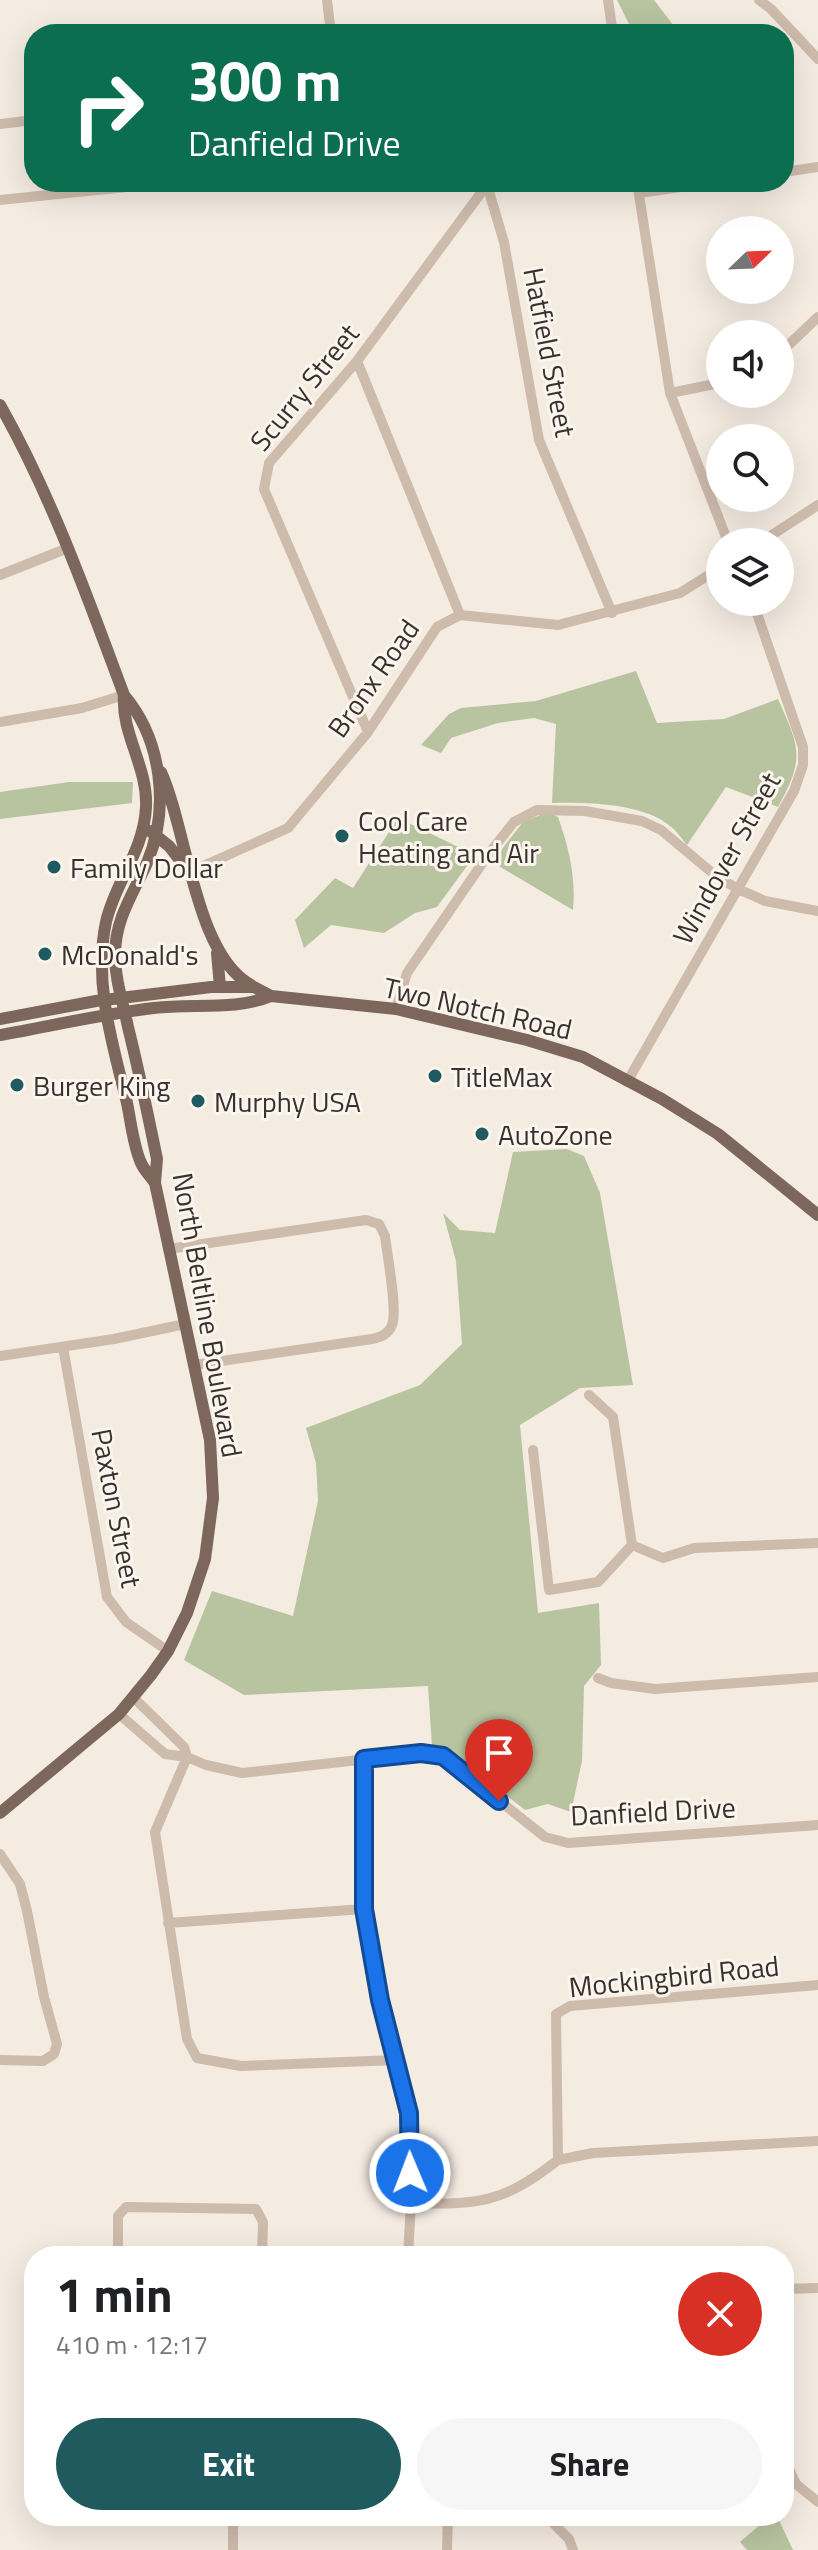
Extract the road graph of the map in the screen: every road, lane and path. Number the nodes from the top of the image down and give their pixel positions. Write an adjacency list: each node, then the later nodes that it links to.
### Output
1 (327, 0): 4 (street)
2 (608, 0): 5 (street)
3 (759, 0): 6 (street)
4 (330, 24)
5 (612, 24)
6 (785, 24)
7 (794, 33): 8 (street)
8 (818, 59)
9 (24, 121): 10 (street)
10 (0, 124)
11 (818, 167): 12 (street)
12 (794, 171)
13 (78, 192): 17 (street)
14 (482, 192): 20 (street, Scurry Street)
15 (490, 192): 30 (street, Hatfield Street)
16 (639, 192): 22 (street)
17 (0, 200)
18 (818, 317): 19 (street)
19 (794, 340)
20 (357, 361): 31 (street); 35 (street, Scurry Street)
21 (706, 386): 22 (street)
22 (670, 393): 25 (street)
23 (0, 405): 27 (main road)
24 (818, 505): 26 (street)
25 (723, 528)
26 (783, 528)
27 (68, 548): 28 (street); 33 (main road)
28 (0, 575)
29 (706, 577): 30 (street, Bronx Road)
30 (612, 613): 31 (street, Bronx Road)
31 (460, 615): 35 (street, Bronx Road)
32 (758, 616): 40 (street, Windover Street)
33 (124, 695): 34 (street); 36 (main road); 37 (main road)
34 (0, 722)
35 (368, 732): 39 (street, Bronx Road)
36 (155, 758): 38 (main road, North Beltline Boulevard); 39 (main road)
37 (144, 827): 38 (main road); 47 (main road)
38 (156, 835): 39 (main road); 45 (main road, North Beltline Boulevard)
39 (190, 872): 42 (main road)
40 (736, 888): 41 (street); 48 (street); 53 (street, Windover Street)
41 (818, 911)
42 (217, 949): 43 (main road); 44 (main road)
43 (220, 987): 44 (main road, Two Notch Road); 45 (main road, Two Notch Road)
44 (254, 987): 46 (main road, Two Notch Road)
45 (119, 993): 47 (main road, Two Notch Road); 49 (main road, North Beltline Boulevard)
46 (271, 996): 48 (main road, Two Notch Road); 49 (main road, Two Notch Road)
47 (101, 1000): 50 (main road, Two Notch Road); 51 (main road)
48 (396, 1009): 53 (main road, Two Notch Road)
49 (131, 1011): 51 (main road, Two Notch Road); 54 (main road, North Beltline Boulevard)
50 (0, 1019)
51 (108, 1022): 52 (main road, Two Notch Road); 54 (main road)
52 (0, 1035)
53 (627, 1082): 55 (main road, Two Notch Road)
54 (155, 1183): 56 (main road, North Beltline Boulevard)
55 (818, 1215)
56 (168, 1249): 57 (main road, North Beltline Boulevard); 60 (street)
57 (185, 1324): 58 (street); 60 (main road, North Beltline Boulevard)
58 (63, 1347): 59 (street); 65 (street, Paxton Street)
59 (0, 1356)
60 (194, 1365): 65 (main road, North Beltline Boulevard)
61 (589, 1395): 64 (street)
62 (533, 1450): 64 (street)
63 (818, 1543): 64 (street)
64 (632, 1545)
65 (168, 1651): 68 (main road, North Beltline Boulevard)
66 (818, 1677): 67 (street)
67 (598, 1678)
68 (133, 1697): 69 (main road, North Beltline Boulevard); 70 (street)
69 (119, 1714): 70 (street, Danfield Drive); 72 (main road, North Beltline Boulevard)
70 (187, 1757): 71 (street, Danfield Drive); 76 (street)
71 (364, 1759): 73 (street, Danfield Drive); 75 (street)
72 (0, 1813)
73 (818, 1825)
74 (0, 1854): 78 (street)
75 (364, 1909): 76 (street); 79 (street)
76 (168, 1923): 79 (street)
77 (818, 1985): 81 (street, Mockingbird Road)
78 (0, 2060)
79 (396, 2060): 82 (street)
80 (818, 2141): 81 (street)
81 (558, 2160): 82 (street)
82 (411, 2203): 85 (street)
83 (118, 2246): 84 (street)
84 (262, 2246)
85 (409, 2246)
86 (818, 2288): 87 (street)
87 (794, 2289)
88 (794, 2480): 89 (street)
89 (818, 2502)
90 (233, 2526): 93 (street)
91 (448, 2526): 94 (street)
92 (556, 2526): 95 (street)
93 (233, 2550)
94 (447, 2550)
95 (573, 2550)

